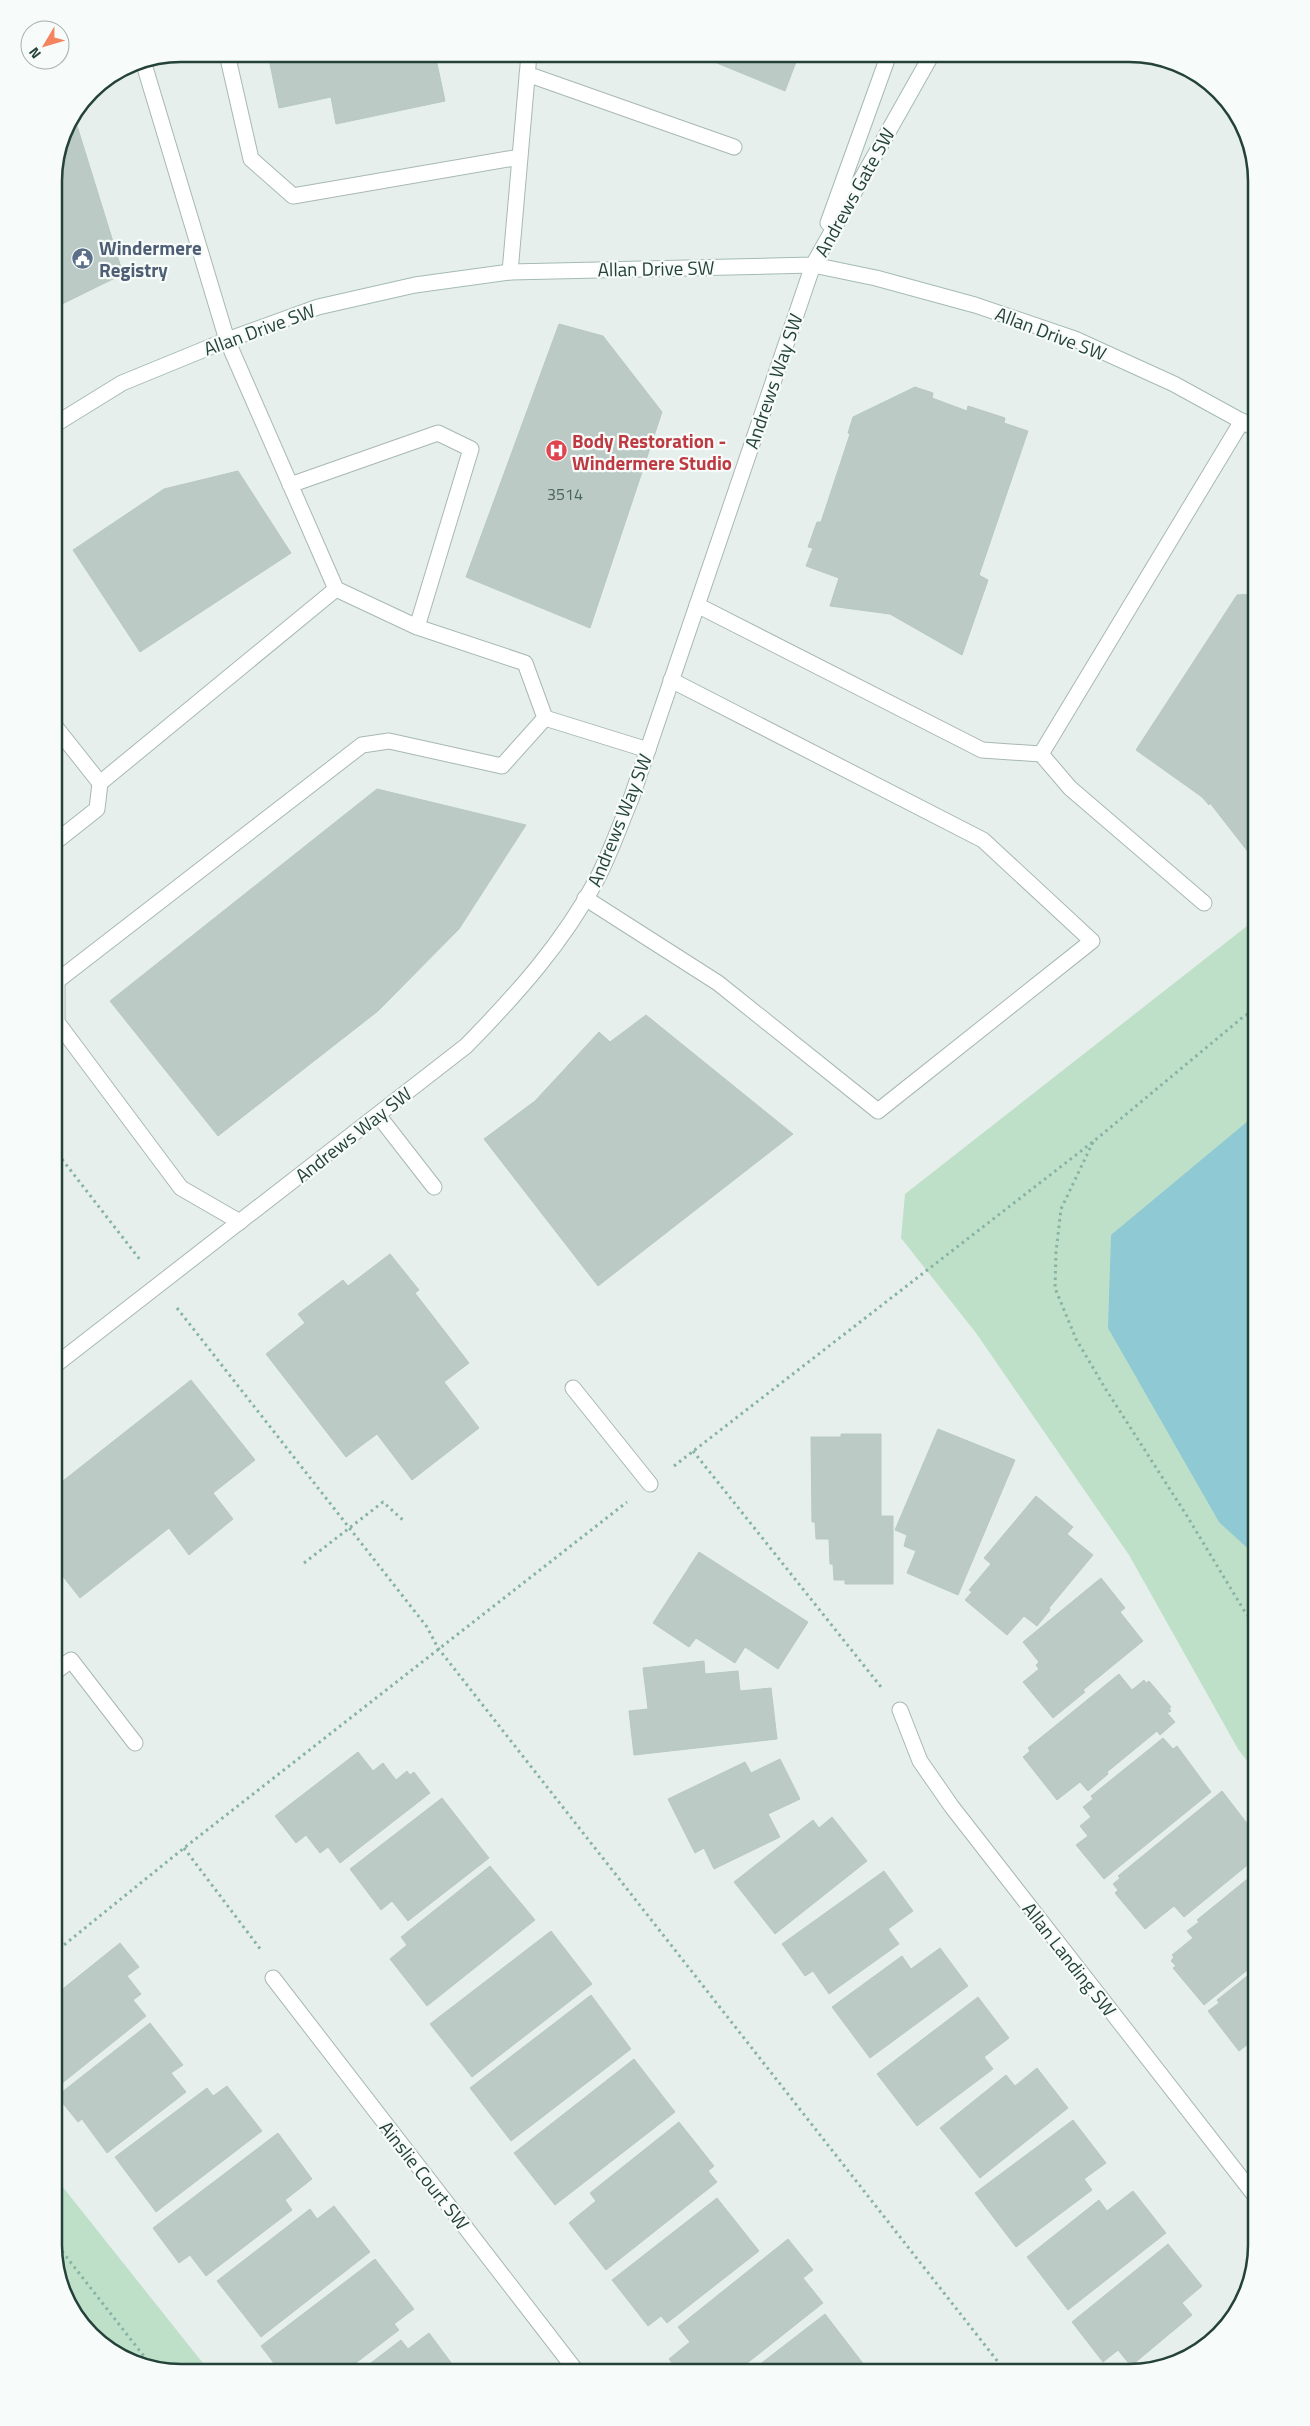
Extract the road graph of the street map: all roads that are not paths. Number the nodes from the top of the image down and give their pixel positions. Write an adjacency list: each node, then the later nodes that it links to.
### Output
1 (230, 63): 8 (street)
2 (528, 63): 6 (street)
3 (886, 63): 9 (street, Andrews Gate SW)
4 (927, 63): 9 (street, Andrews Gate SW)
5 (145, 69): 11 (street)
6 (527, 74): 7 (street); 8 (street)
7 (734, 147)
8 (520, 157): 10 (street)
9 (813, 265): 10 (street, Allan Drive SW); 13 (street, Allan Drive SW); 17 (street, Andrews Way SW)
10 (510, 272): 11 (street, Allan Drive SW)
11 (227, 340): 12 (street, Allan Drive SW); 15 (street)
12 (63, 419)
13 (1242, 421): 14 (street, Allan Drive SW); 23 (street)
14 (1248, 424)
15 (290, 485): 16 (street); 18 (street)
16 (336, 588): 18 (street); 24 (street)
17 (697, 605): 19 (street, Andrews Way SW); 23 (street)
18 (417, 627): 20 (street)
19 (671, 680): 22 (street, Andrews Way SW); 26 (street)
20 (545, 718): 22 (street); 28 (street)
21 (63, 737): 24 (street)
22 (648, 750): 26 (street, Andrews Way SW)
23 (1041, 754): 27 (street)
24 (100, 784): 25 (street)
25 (63, 836)
26 (585, 898): 30 (street, Andrews Way SW)
27 (1204, 903)
28 (63, 976)
29 (63, 1030): 32 (street)
30 (378, 1115): 31 (street); 32 (street, Andrews Way SW)
31 (434, 1187)
32 (240, 1222): 33 (street, Andrews Way SW)
33 (63, 1359)
34 (573, 1388): 35 (street)
35 (650, 1484)
36 (63, 1666): 38 (street)
37 (900, 1710): 40 (street, Allan Landing SW)
38 (135, 1743)
39 (273, 1978): 41 (street, Ainslie Court SW)
40 (1248, 2187)
41 (570, 2363)

